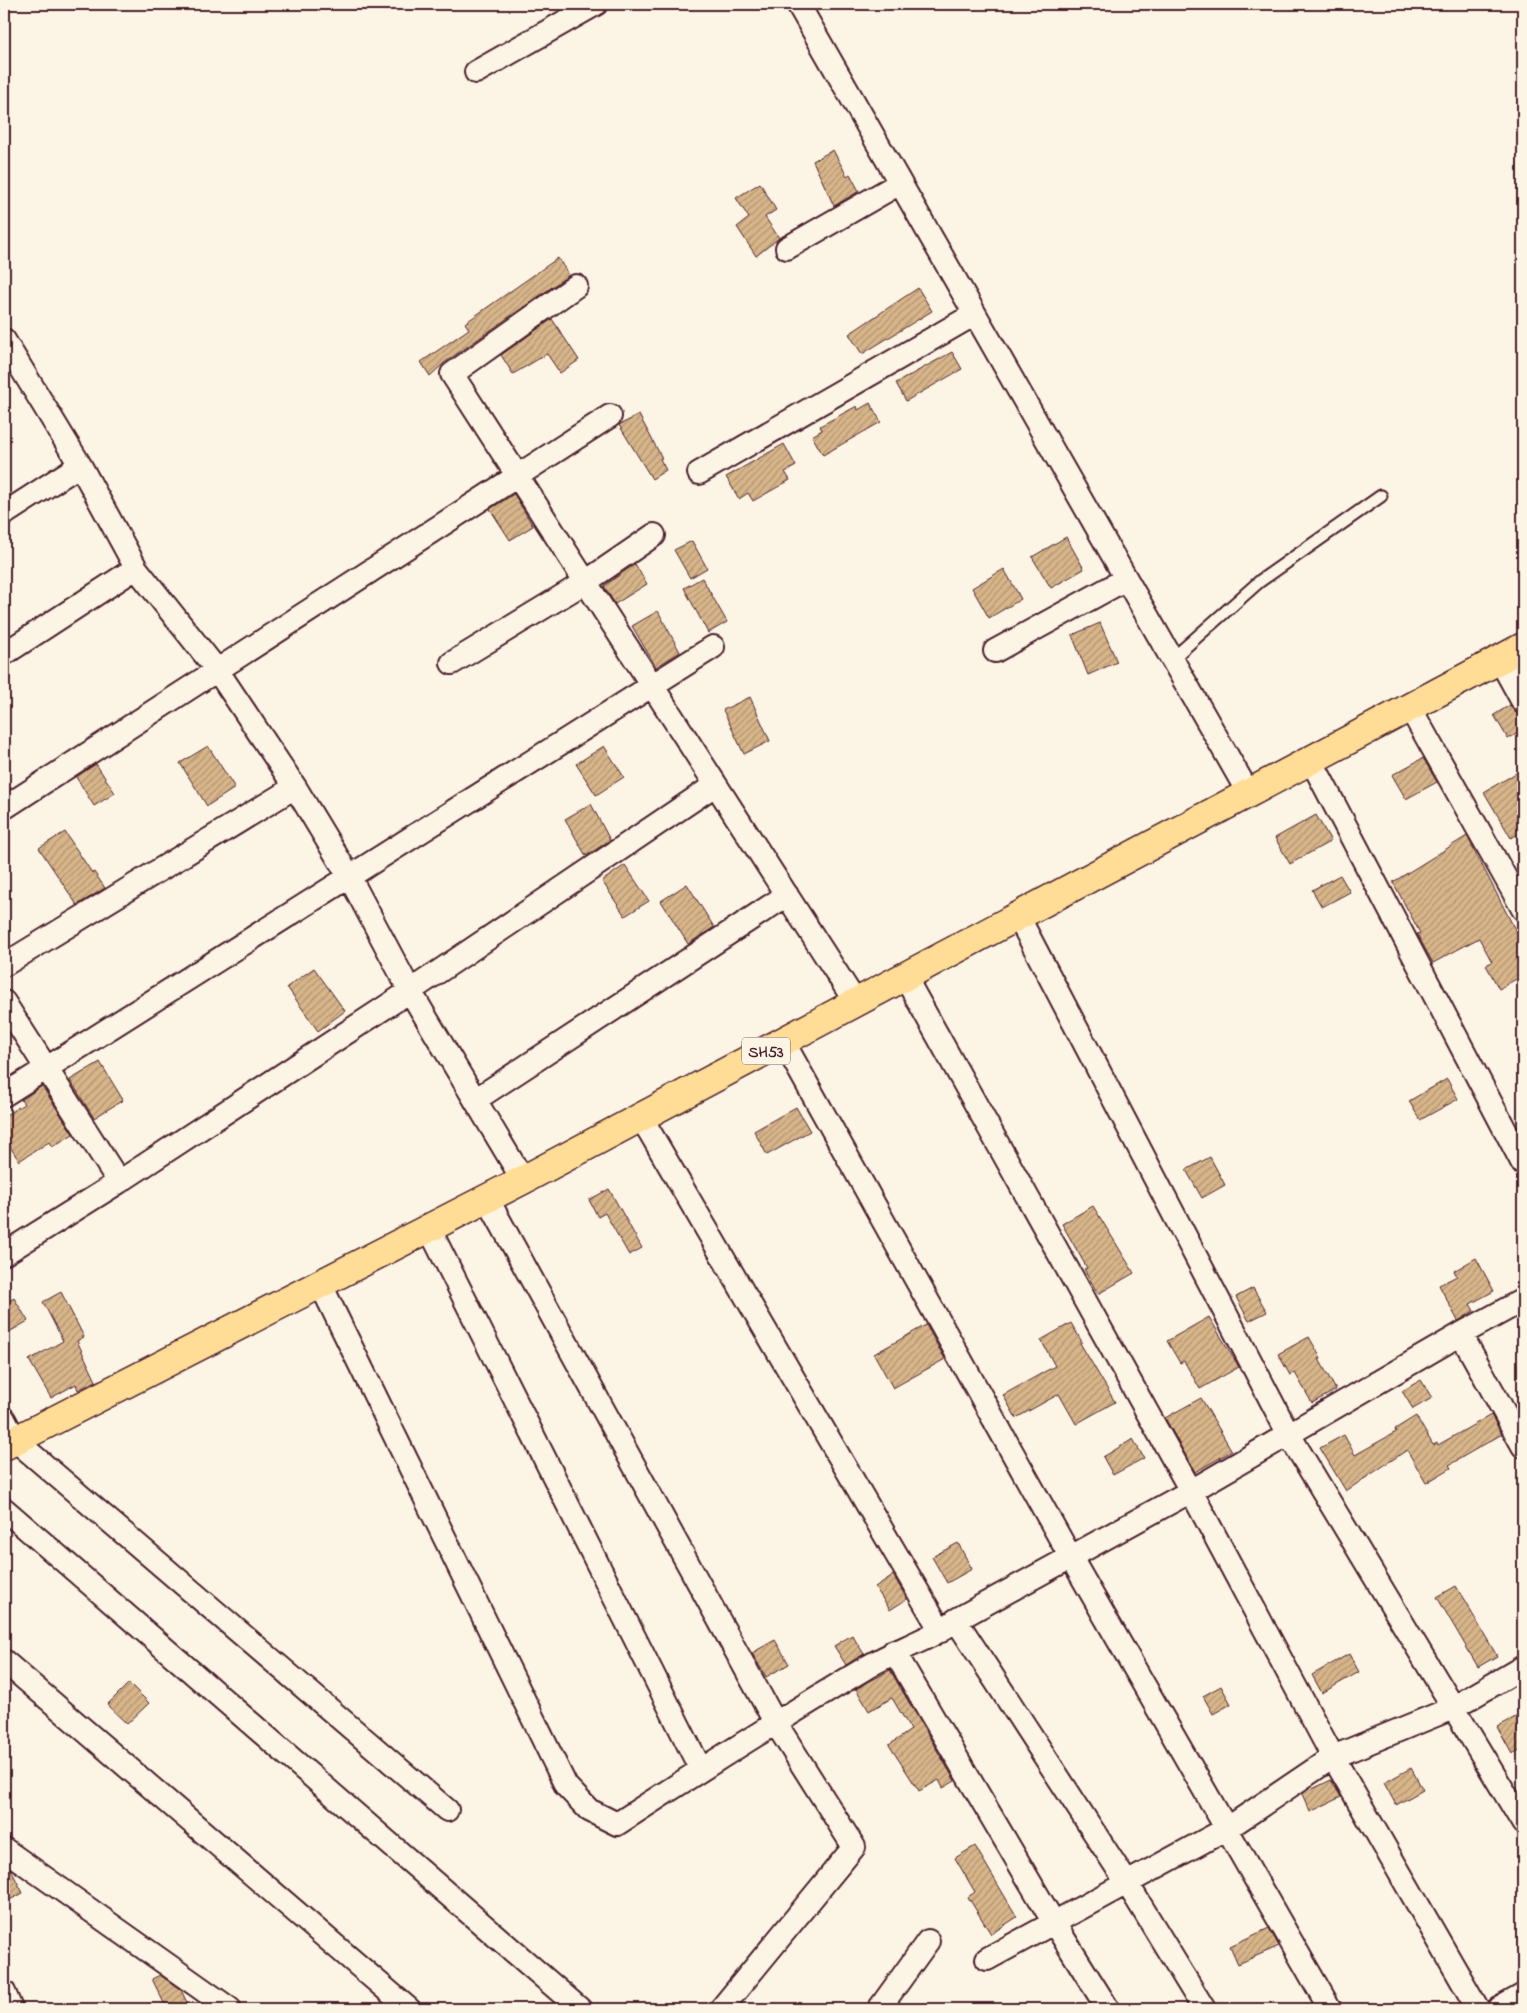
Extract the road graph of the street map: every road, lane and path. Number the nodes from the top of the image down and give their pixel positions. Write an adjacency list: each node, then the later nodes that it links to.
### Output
1 (596, 4): 3 (street)
2 (798, 4): 4 (street)
3 (476, 72)
4 (900, 183): 5 (street); 7 (street)
5 (787, 248)
6 (576, 286): 13 (street)
7 (975, 314): 12 (street); 18 (street)
8 (4, 340): 9 (street)
9 (10, 364): 11 (street)
10 (610, 416): 13 (street)
11 (80, 465): 15 (street); 17 (street)
12 (698, 473)
13 (519, 475): 19 (street); 26 (street)
14 (1380, 496): 24 (lane)
15 (4, 514)
16 (654, 535): 19 (street)
17 (136, 568): 22 (street); 26 (street)
18 (1126, 579): 21 (street); 24 (street)
19 (587, 581): 25 (street); 27 (street)
20 (712, 647): 27 (street)
21 (995, 651)
22 (4, 654)
23 (1512, 654): 28 (street); 29 (main road, SH53)
24 (1172, 658): 33 (street)
25 (452, 663)
26 (217, 670): 32 (street); 34 (street)
27 (652, 684): 31 (street); 35 (street)
28 (1523, 702)
29 (1409, 706): 30 (main road, SH53); 37 (street)
30 (1311, 760): 33 (main road, SH53); 49 (street)
31 (715, 785): 36 (street); 41 (street)
32 (294, 787): 35 (street); 39 (street)
33 (1248, 794): 38 (main road, SH53)
34 (4, 808)
35 (350, 878): 41 (street); 45 (street)
36 (787, 895): 43 (street); 47 (street)
37 (1523, 909)
38 (1018, 916): 40 (main road, SH53); 58 (street)
39 (4, 965)
40 (905, 977): 43 (main road, SH53); 61 (street)
41 (410, 991): 47 (street); 51 (street)
42 (4, 1002): 45 (street)
43 (856, 1002): 44 (main road, SH53)
44 (783, 1041): 48 (main road, SH53); 63 (street)
45 (46, 1068): 46 (street); 51 (street)
46 (4, 1095)
47 (475, 1100): 50 (street)
48 (641, 1117): 50 (main road, SH53); 64 (street)
49 (1523, 1164)
50 (523, 1180): 52 (main road, SH53)
51 (118, 1182): 54 (street)
52 (487, 1198): 53 (main road, SH53); 69 (street)
53 (430, 1228): 55 (main road, SH53); 71 (street)
54 (4, 1254)
55 (320, 1284): 59 (main road, SH53); 71 (street)
56 (1523, 1300): 57 (street)
57 (1461, 1334): 58 (street); 60 (street)
58 (1288, 1433): 61 (street); 68 (street)
59 (7, 1435): 72 (street)
60 (1523, 1446)
61 (1191, 1491): 63 (street); 70 (street)
62 (4, 1510): 85 (street)
63 (1070, 1556): 64 (street); 74 (street)
64 (949, 1626): 65 (street); 76 (street)
65 (894, 1651): 69 (street); 77 (street)
66 (4, 1661): 84 (street)
67 (1520, 1675): 68 (street)
68 (1452, 1708): 70 (street); 73 (street)
69 (775, 1722): 71 (street); 86 (street)
70 (1333, 1757): 74 (street); 91 (street)
71 (701, 1770)
72 (447, 1810)
73 (1523, 1823)
74 (1228, 1828): 76 (street); 90 (street)
75 (4, 1849): 83 (street)
76 (1127, 1883): 77 (street); 89 (street)
77 (1054, 1923): 79 (street); 88 (street)
78 (928, 1941): 87 (street)
79 (987, 1959)
80 (4, 1993): 82 (street)
81 (1523, 1995): 92 (street)
82 (11, 2009)
83 (230, 2009)
84 (408, 2009)
85 (580, 2009)
86 (721, 2009)
87 (878, 2009)
88 (1108, 2009)
89 (1204, 2009)
90 (1330, 2009)
91 (1478, 2009)
92 (1498, 2009)

